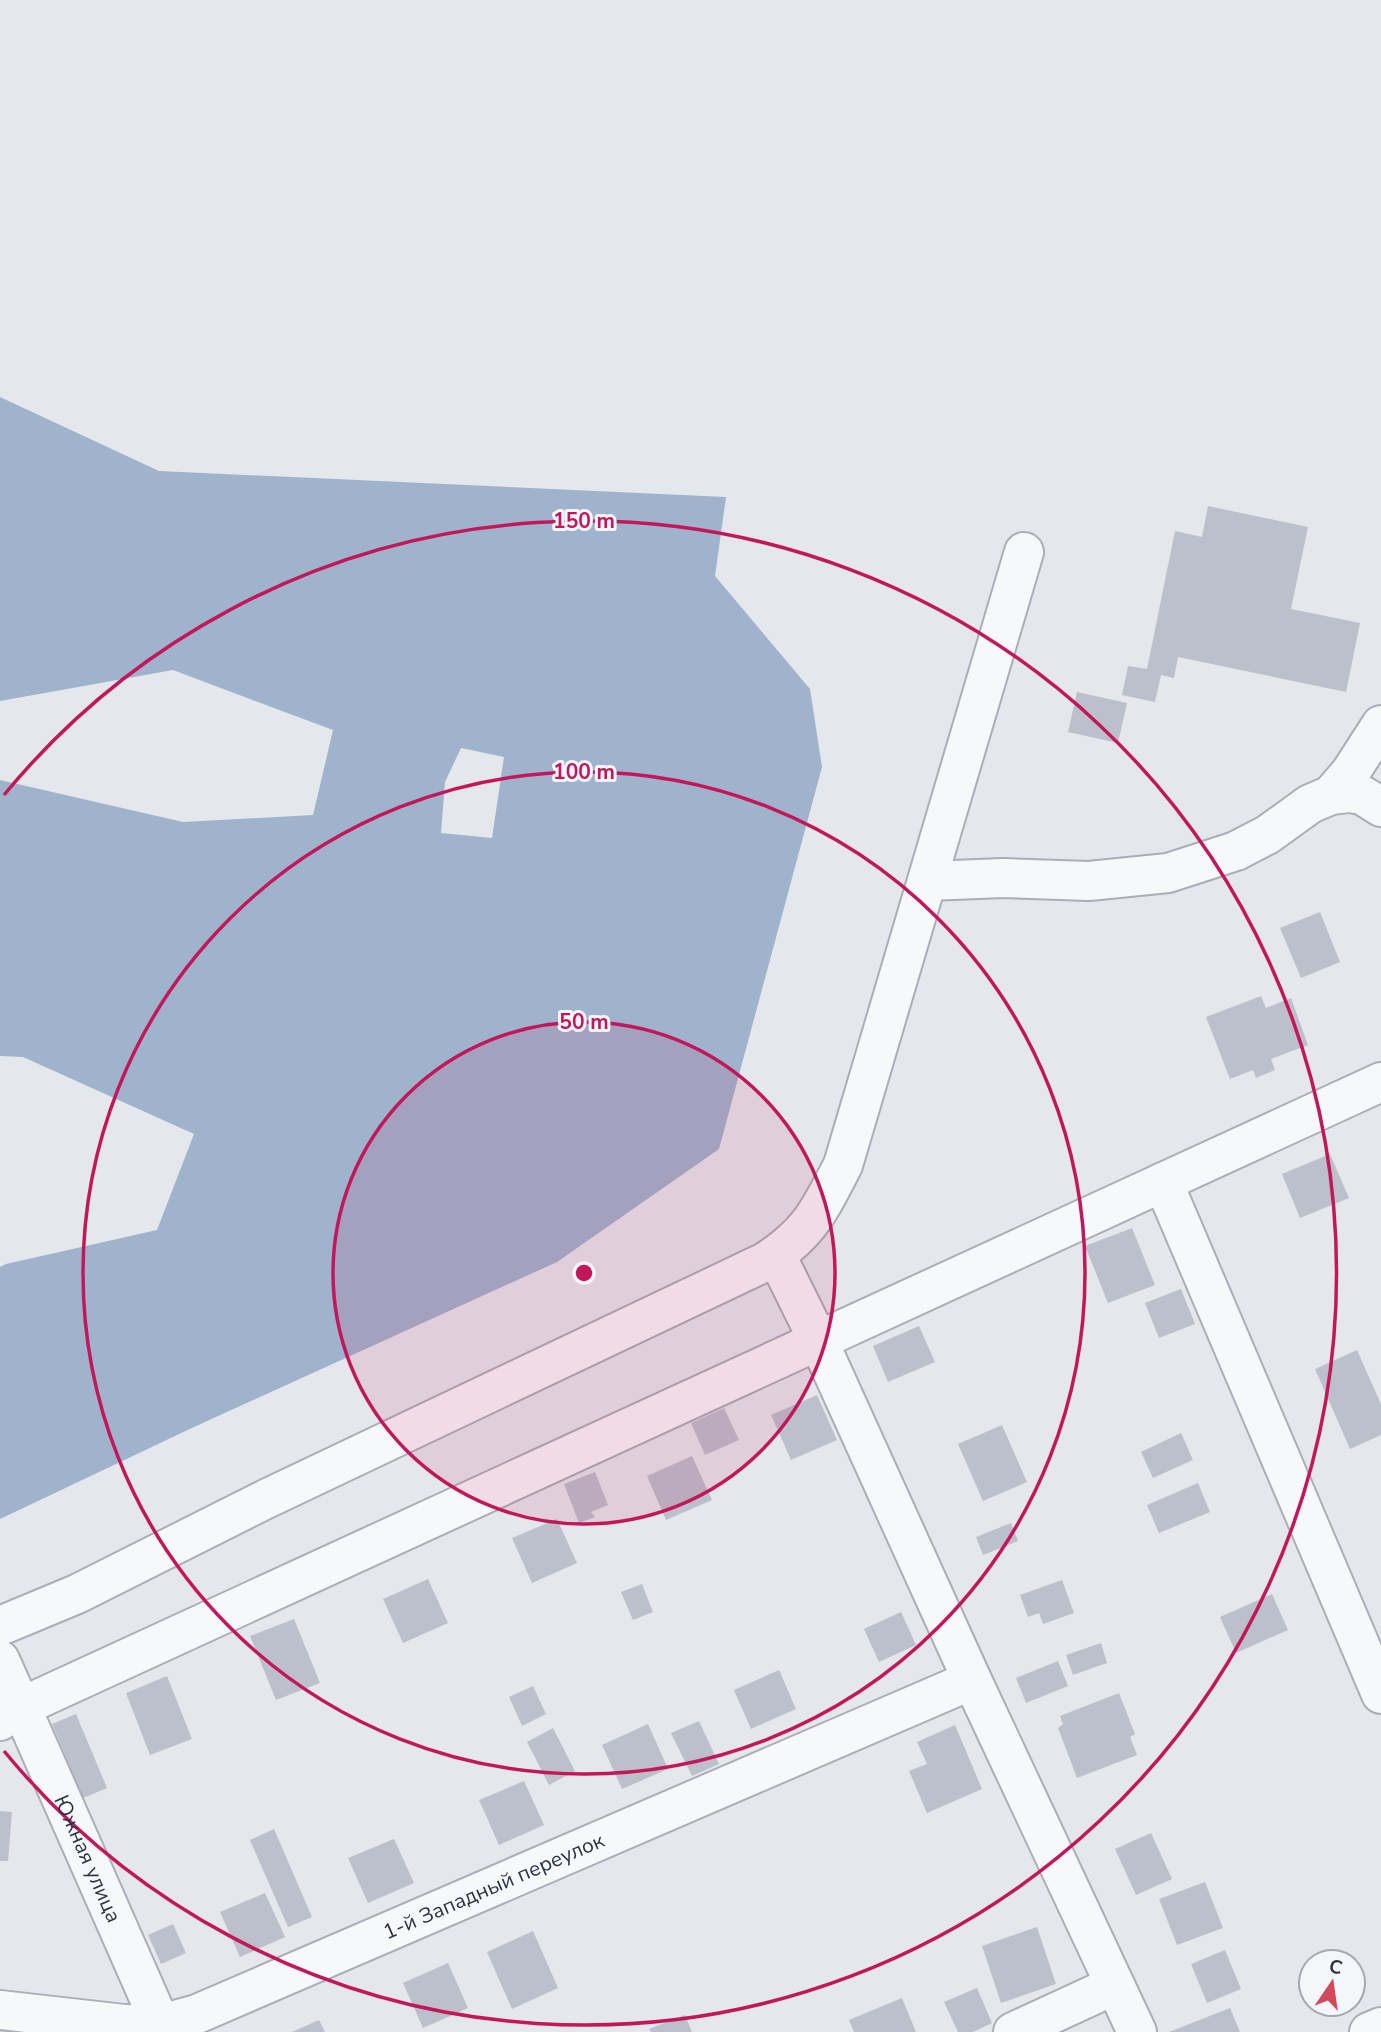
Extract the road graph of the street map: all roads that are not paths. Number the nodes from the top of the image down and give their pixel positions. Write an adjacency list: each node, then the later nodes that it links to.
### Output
1 (1024, 552): 5 (street)
2 (1381, 725): 3 (street)
3 (1331, 795): 4 (street); 5 (street)
4 (1381, 807)
5 (928, 881): 8 (street)
6 (1381, 1082): 7 (street)
7 (1163, 1182): 9 (street); 13 (street)
8 (776, 1255): 9 (street); 10 (street)
9 (818, 1340): 12 (street); 14 (street)
10 (0, 1626)
11 (0, 1660): 14 (street, Южная улица)
12 (972, 1680): 15 (street); 18 (street, 1-й Западный переулок)
13 (1381, 1694)
14 (10, 1714): 18 (street, Южная улица)
15 (1115, 1984): 19 (street); 20 (street)
16 (0, 2010): 18 (street, 1-й Западный переулок)
17 (1381, 2027): 21 (street)
18 (162, 2028)
19 (1013, 2032)
20 (1137, 2032)
21 (1369, 2032)

